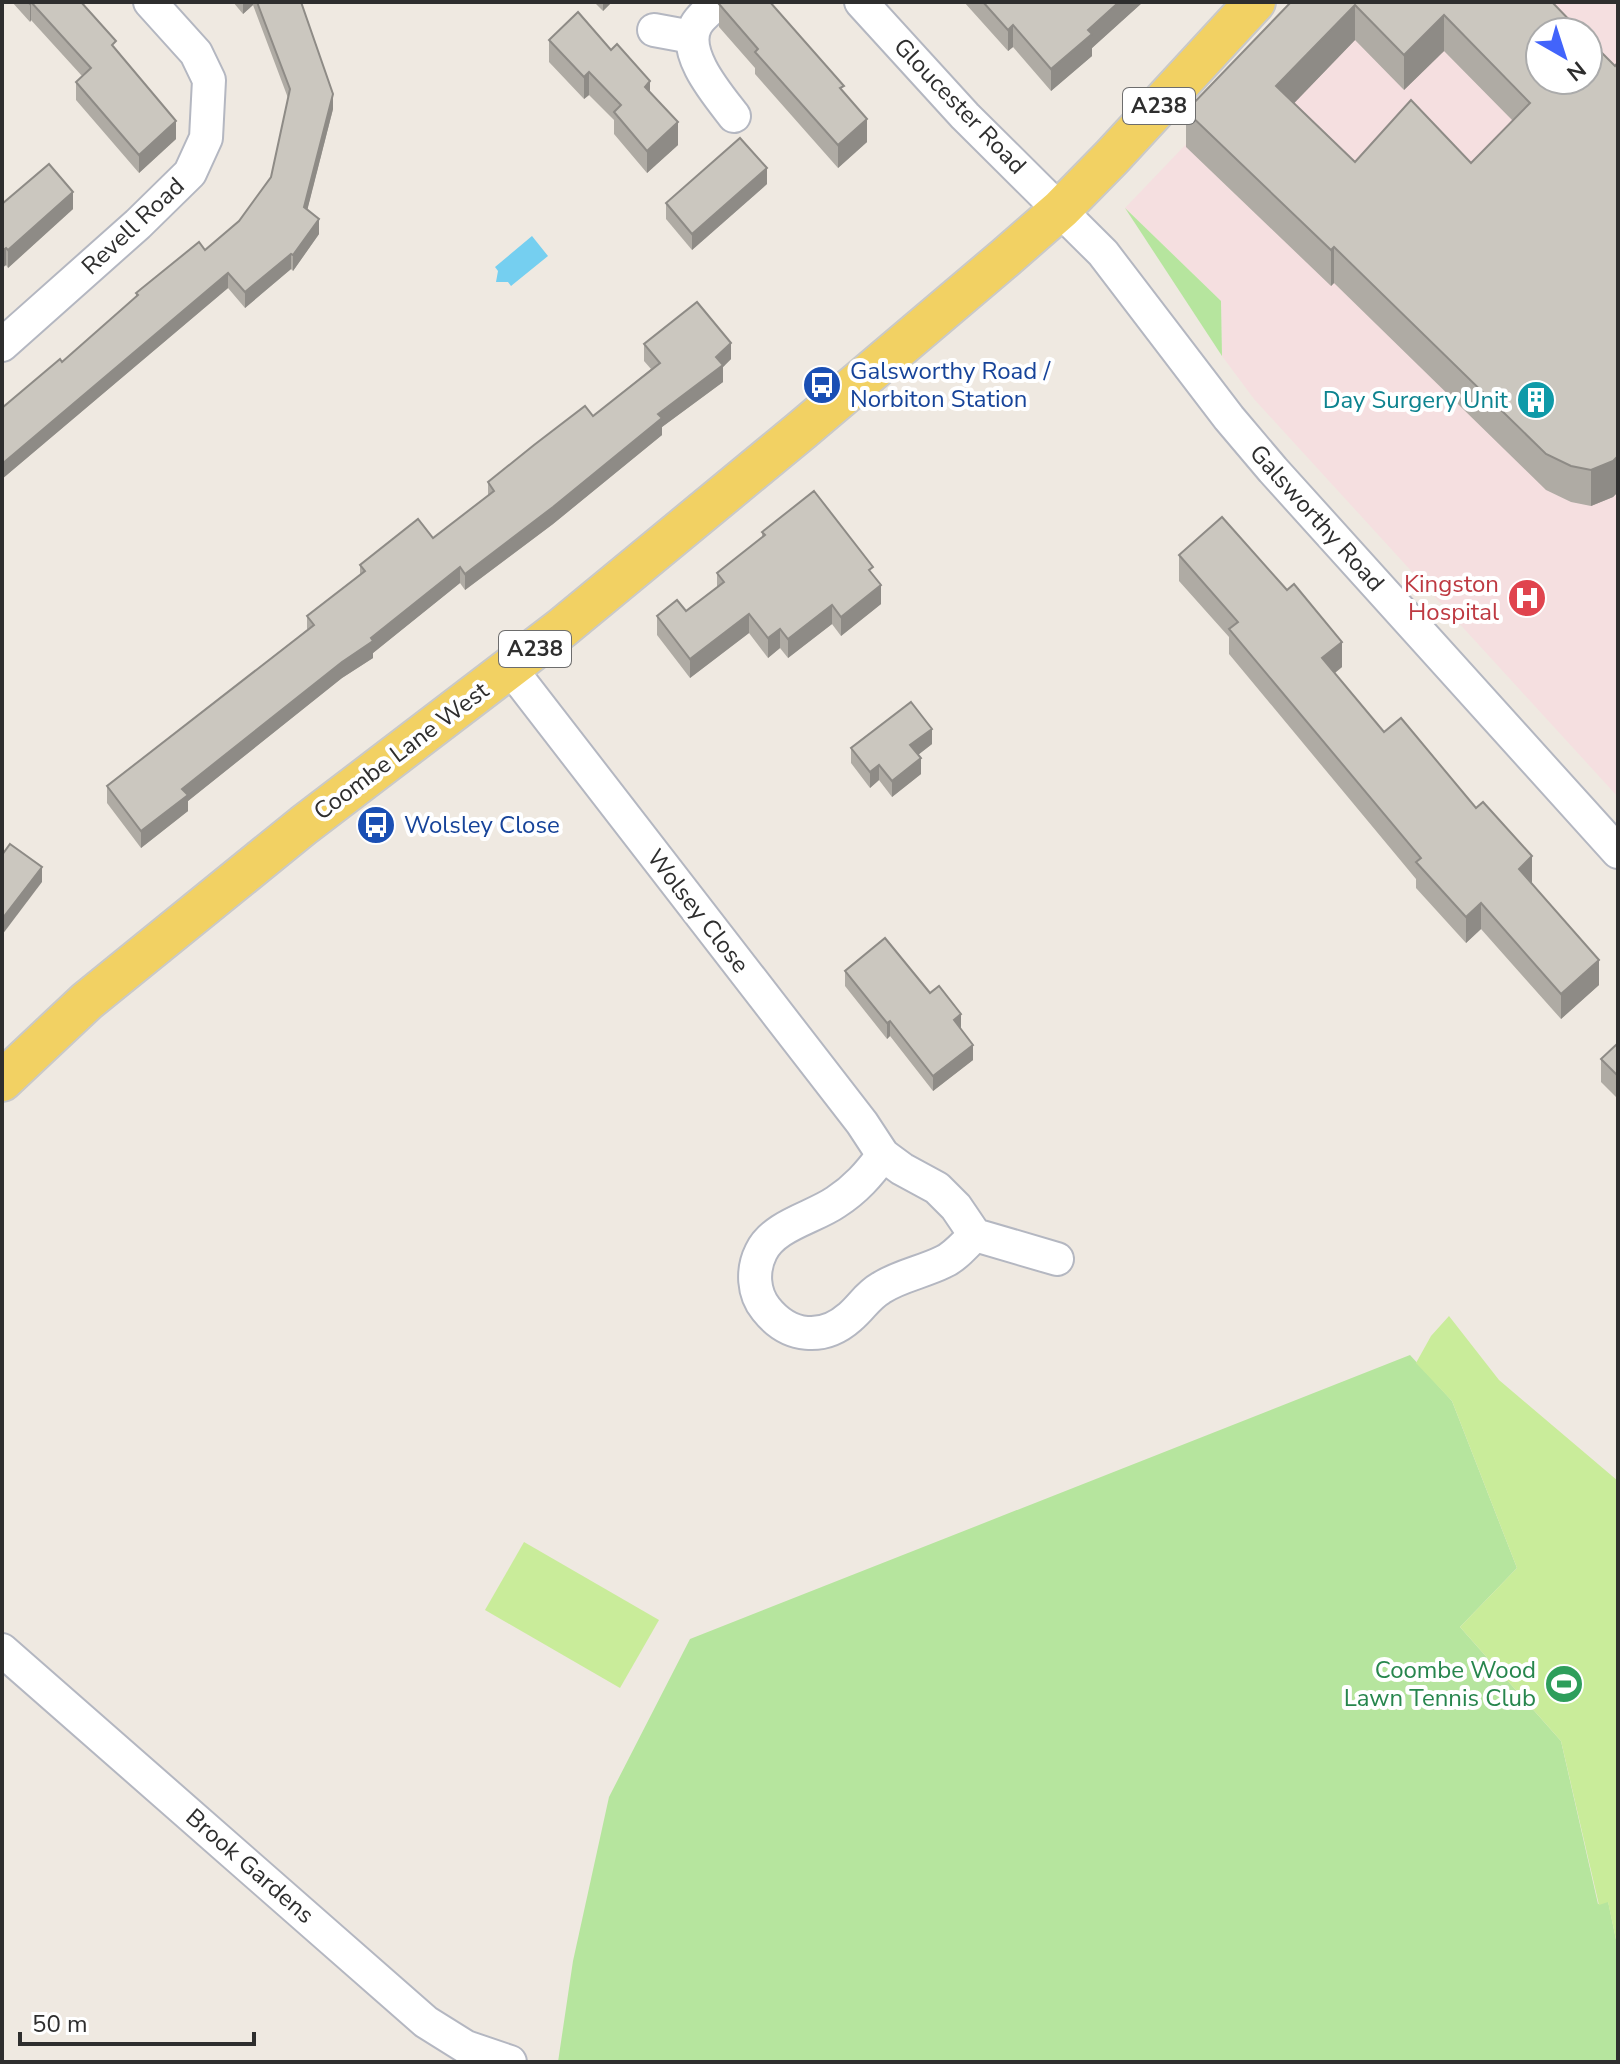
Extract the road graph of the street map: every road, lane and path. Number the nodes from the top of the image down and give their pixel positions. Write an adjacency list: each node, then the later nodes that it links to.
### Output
1 (150, 2): 9 (street, Revell Road)
2 (718, 2): 6 (street)
3 (861, 2): 8 (street, Gloucester Road)
4 (1255, 2): 8 (main road, A238)
5 (654, 30): 6 (street)
6 (692, 37): 7 (street)
7 (734, 116)
8 (1061, 209): 10 (main road, Coombe Lane West / A238); 11 (street, Galsworthy Road)
9 (2, 345)
10 (510, 668): 12 (main road, Coombe Lane West / A238); 13 (street, Wolsey Close)
11 (1618, 852)
12 (2, 1081)
13 (883, 1155): 14 (street, Wolsey Close); 14 (street)
14 (975, 1235): 15 (street)
15 (1057, 1259)
16 (2, 1650): 17 (street, Brook Gardens)
17 (510, 2062)

